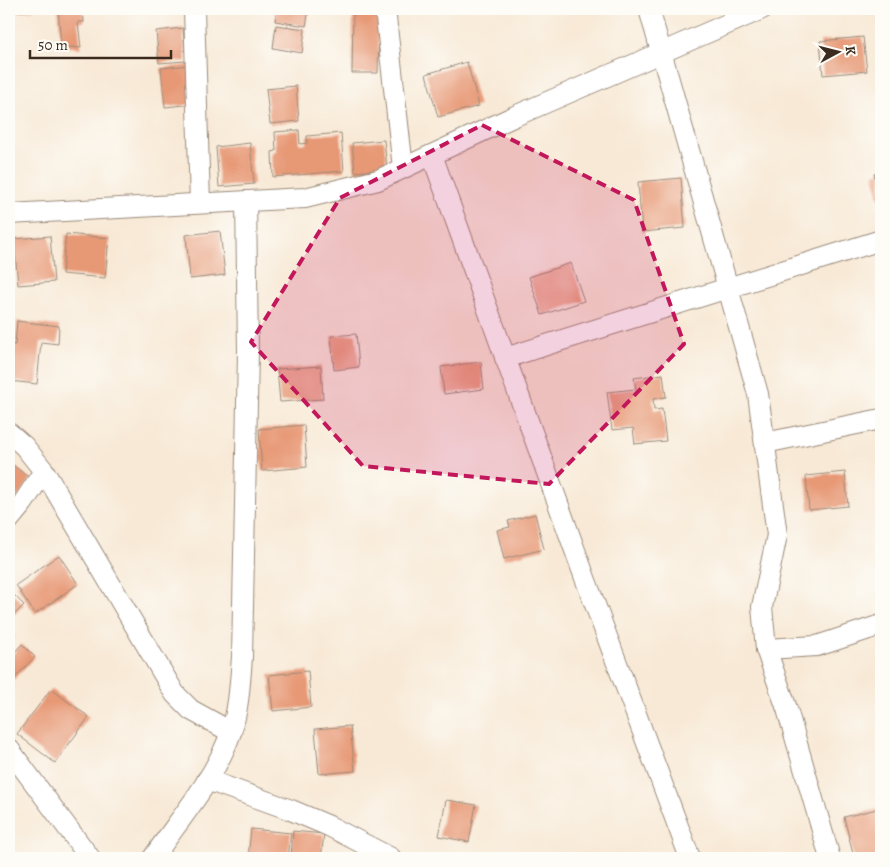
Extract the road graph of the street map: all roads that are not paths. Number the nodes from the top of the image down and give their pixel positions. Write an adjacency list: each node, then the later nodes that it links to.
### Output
1 (194, 9): 9 (street)
2 (386, 9): 7 (street)
3 (649, 9): 5 (street)
4 (762, 9): 5 (street)
5 (661, 54): 6 (street); 12 (street)
6 (432, 155): 7 (street); 13 (street)
7 (403, 168): 8 (street)
8 (246, 201): 9 (street); 21 (street)
9 (200, 203): 10 (street)
10 (9, 214)
11 (881, 240): 12 (street)
12 (728, 289): 13 (street); 16 (street)
13 (505, 358): 27 (street)
14 (881, 419): 16 (street)
15 (9, 433): 17 (street)
16 (765, 443): 20 (street)
17 (44, 471): 18 (street); 21 (street)
18 (9, 520)
19 (881, 625): 20 (street)
20 (766, 649): 28 (street)
21 (230, 732): 23 (street)
22 (9, 749): 24 (street)
23 (207, 780): 25 (street); 26 (street)
24 (90, 858)
25 (152, 858)
26 (391, 858)
27 (690, 858)
28 (830, 858)

